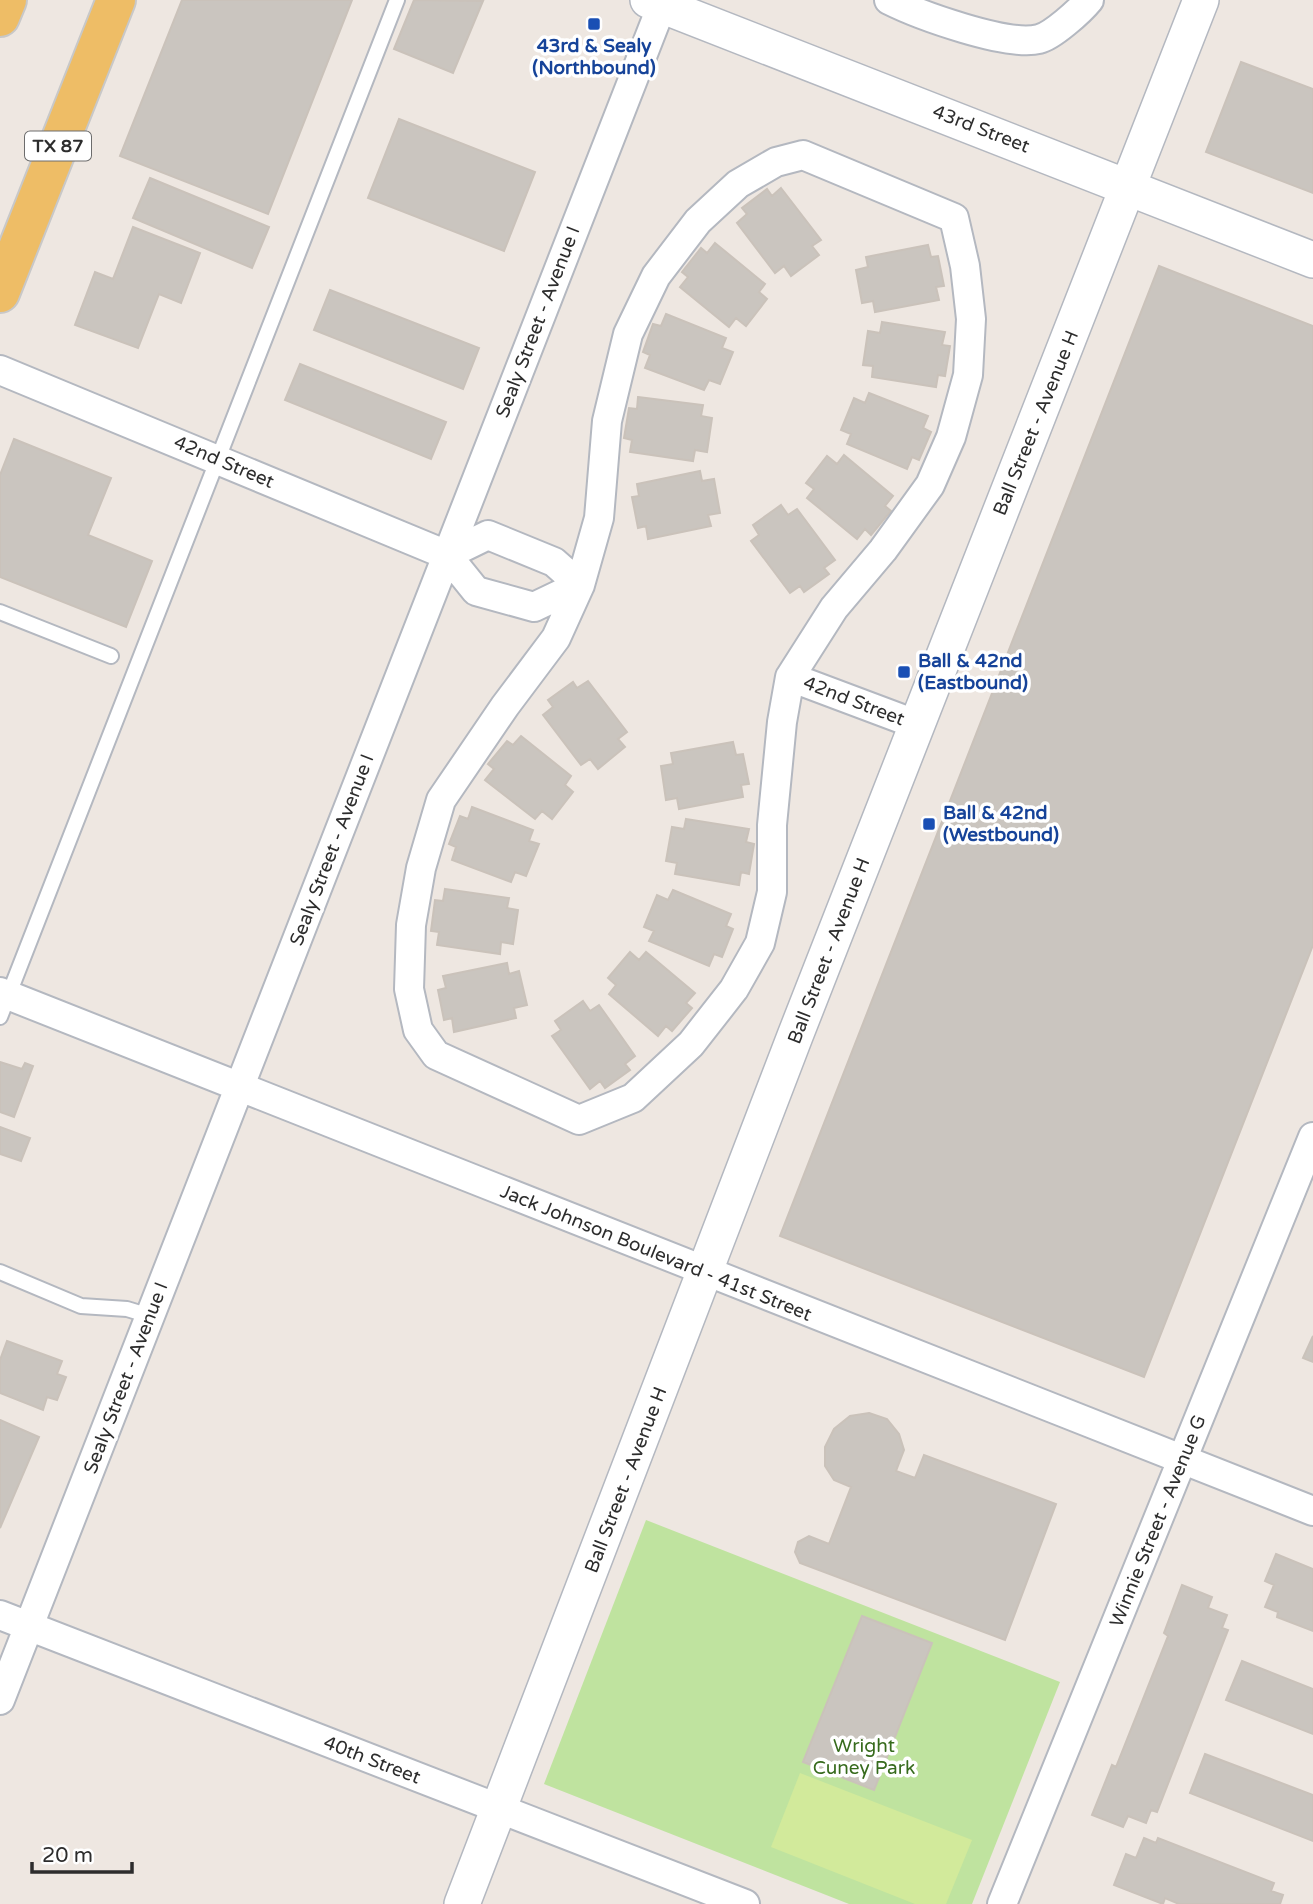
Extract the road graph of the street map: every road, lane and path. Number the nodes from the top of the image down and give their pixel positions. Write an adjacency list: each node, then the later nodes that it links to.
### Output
1 (7, 0): 8 (main road)
2 (116, 0): 11 (main road, TX 87)
3 (397, 0): 13 (lane)
4 (889, 0): 5 (street)
5 (1089, 0)
6 (1201, 0): 9 (street, Ball Street - Avenue H)
7 (658, 2): 9 (street, 43rd Street); 14 (street, Sealy Street - Avenue I)
8 (0, 17)
9 (1130, 186): 10 (street, 43rd Street); 19 (street, Ball Street - Avenue H)
10 (1313, 260)
11 (0, 293)
12 (0, 370): 13 (street, 42nd Street)
13 (218, 460): 14 (street, 42nd Street); 20 (lane)
14 (447, 555): 15 (street); 15 (street, 42nd Street); 21 (street, Sealy Street - Avenue I)
15 (580, 584): 18 (street); 18 (street)
16 (0, 612): 17 (lane)
17 (111, 656)
18 (790, 677): 19 (street, 42nd Street)
19 (918, 725): 24 (street, Ball Street - Avenue H)
20 (3, 1002): 21 (street, Jack Johnson Boulevard - 41st Street)
21 (239, 1088): 24 (street, Jack Johnson Boulevard - 41st Street); 25 (street, Sealy Street - Avenue I)
22 (1313, 1137): 26 (street, Winnie Street - Avenue G)
23 (0, 1272): 25 (lane)
24 (705, 1272): 26 (street, Jack Johnson Boulevard - 41st Street); 31 (street, Ball Street - Avenue H)
25 (150, 1316): 29 (street, Sealy Street - Avenue I)
26 (1182, 1462): 27 (street, Jack Johnson Boulevard - 41st Street); 34 (street, Winnie Street - Avenue G)
27 (1313, 1511)
28 (0, 1615): 29 (street, 40th Street)
29 (29, 1626): 30 (street, Sealy Street - Avenue I); 31 (street, 40th Street)
30 (0, 1700)
31 (499, 1809): 32 (street, 40th Street); 33 (street, Ball Street - Avenue H)
32 (738, 1903)
33 (462, 1904)
34 (1002, 1904)

